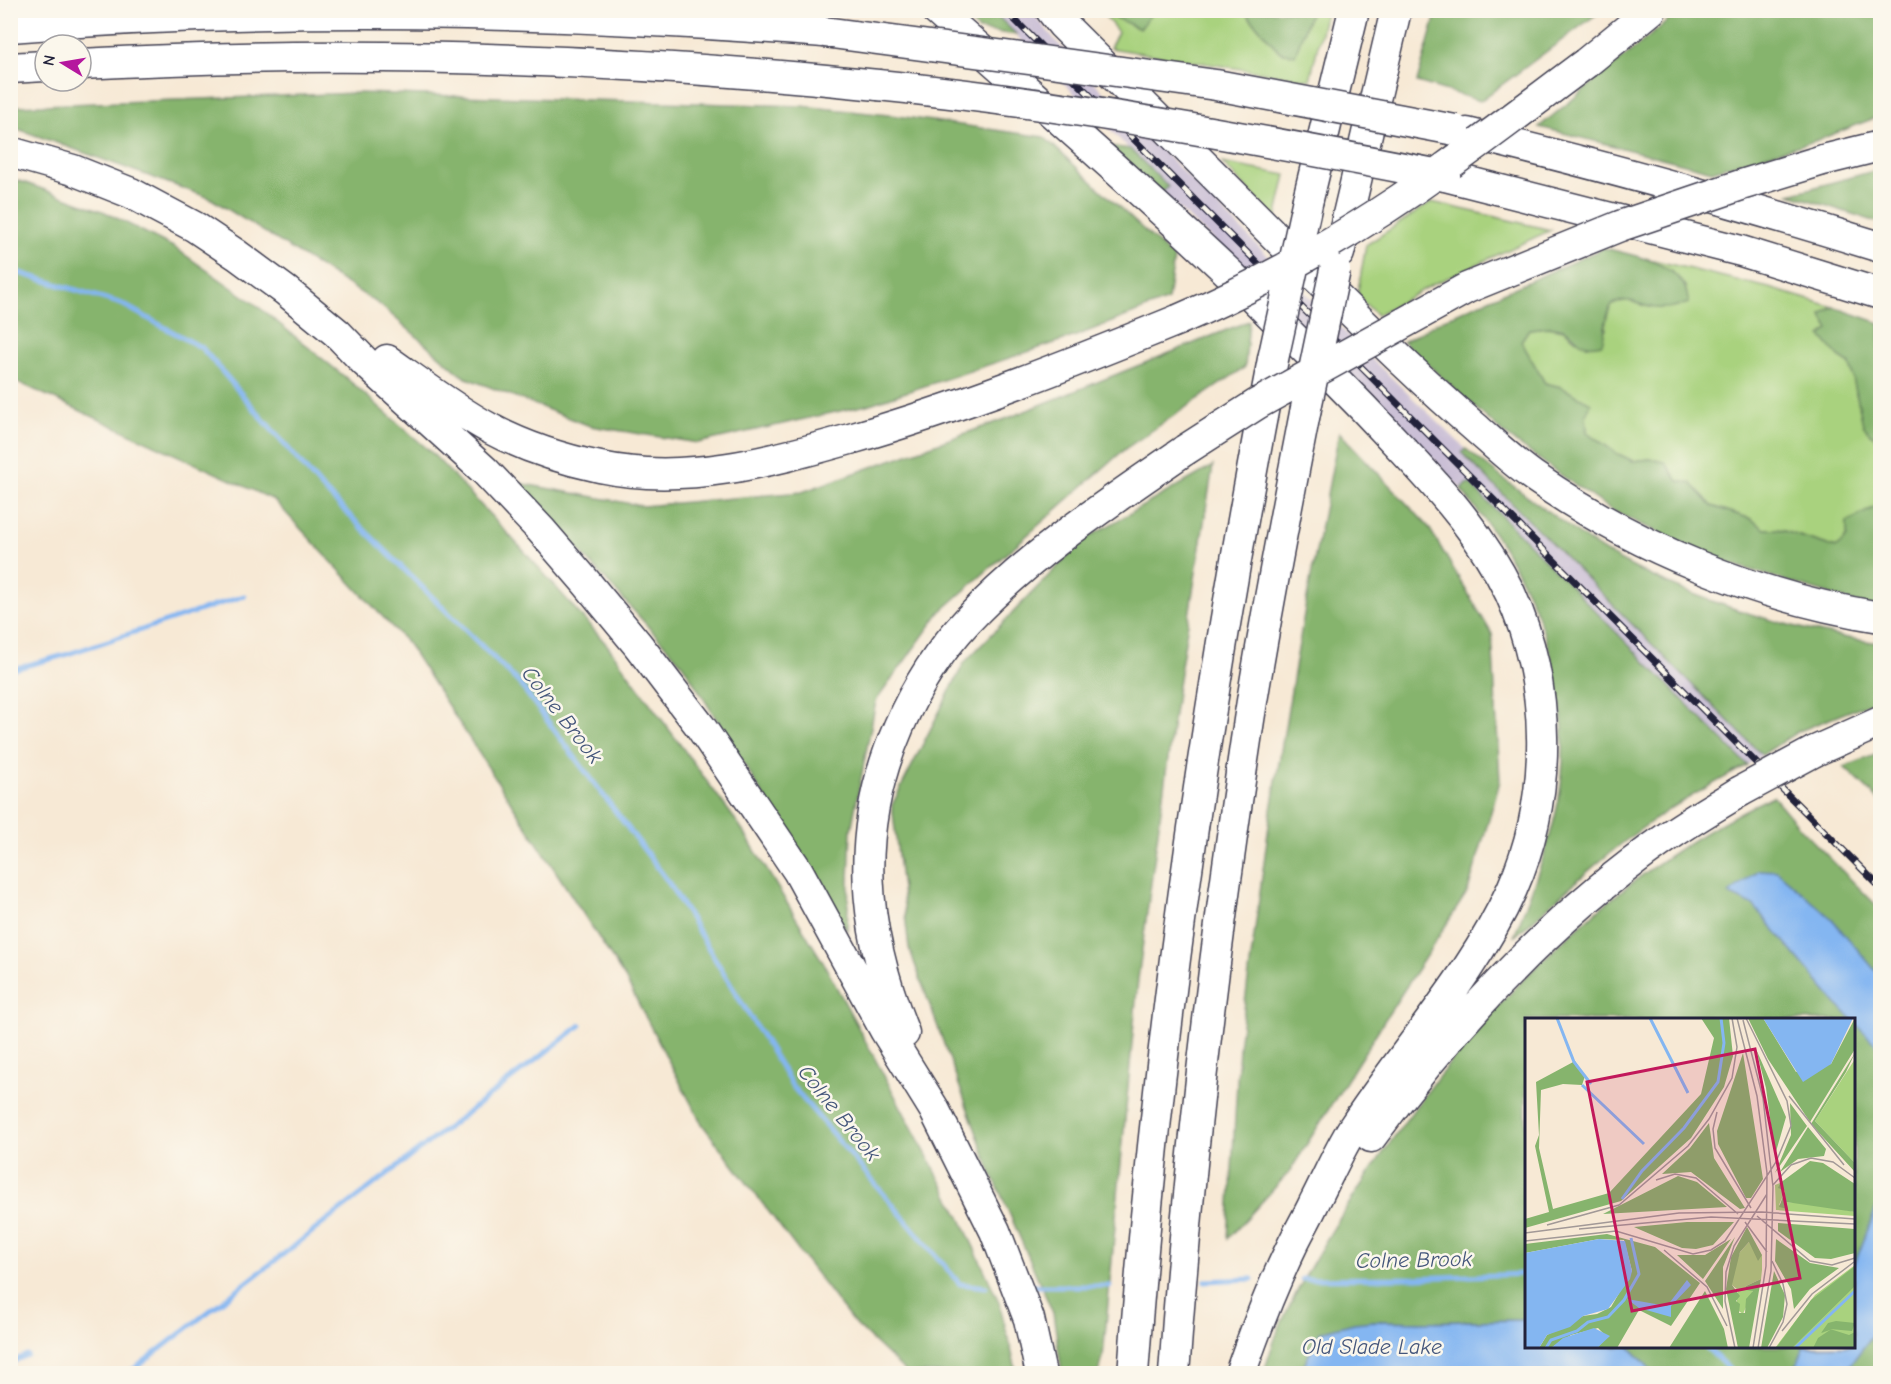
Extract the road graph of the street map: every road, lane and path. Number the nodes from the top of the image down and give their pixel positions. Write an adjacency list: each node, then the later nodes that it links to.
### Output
1 (936, 10): 18 (highway)
2 (1051, 10): 15 (highway)
3 (1354, 10): 20 (highway, bridge)
4 (1396, 10): 21 (highway, bridge)
5 (1651, 10): 14 (highway, bridge)
6 (10, 27): 12 (highway, bridge)
7 (93, 64): 13 (highway, bridge)
8 (33, 67): 9 (highway)
9 (10, 68)
10 (1881, 146): 17 (highway, bridge)
11 (10, 152): 14 (highway)
12 (1881, 247)
13 (1881, 294)
14 (338, 333): 17 (highway)
15 (1881, 617)
16 (1881, 722): 18 (highway, bridge)
17 (934, 1109): 19 (highway)
18 (1313, 1206): 22 (highway)
19 (1041, 1374)
20 (1133, 1374)
21 (1174, 1374)
22 (1240, 1374)

